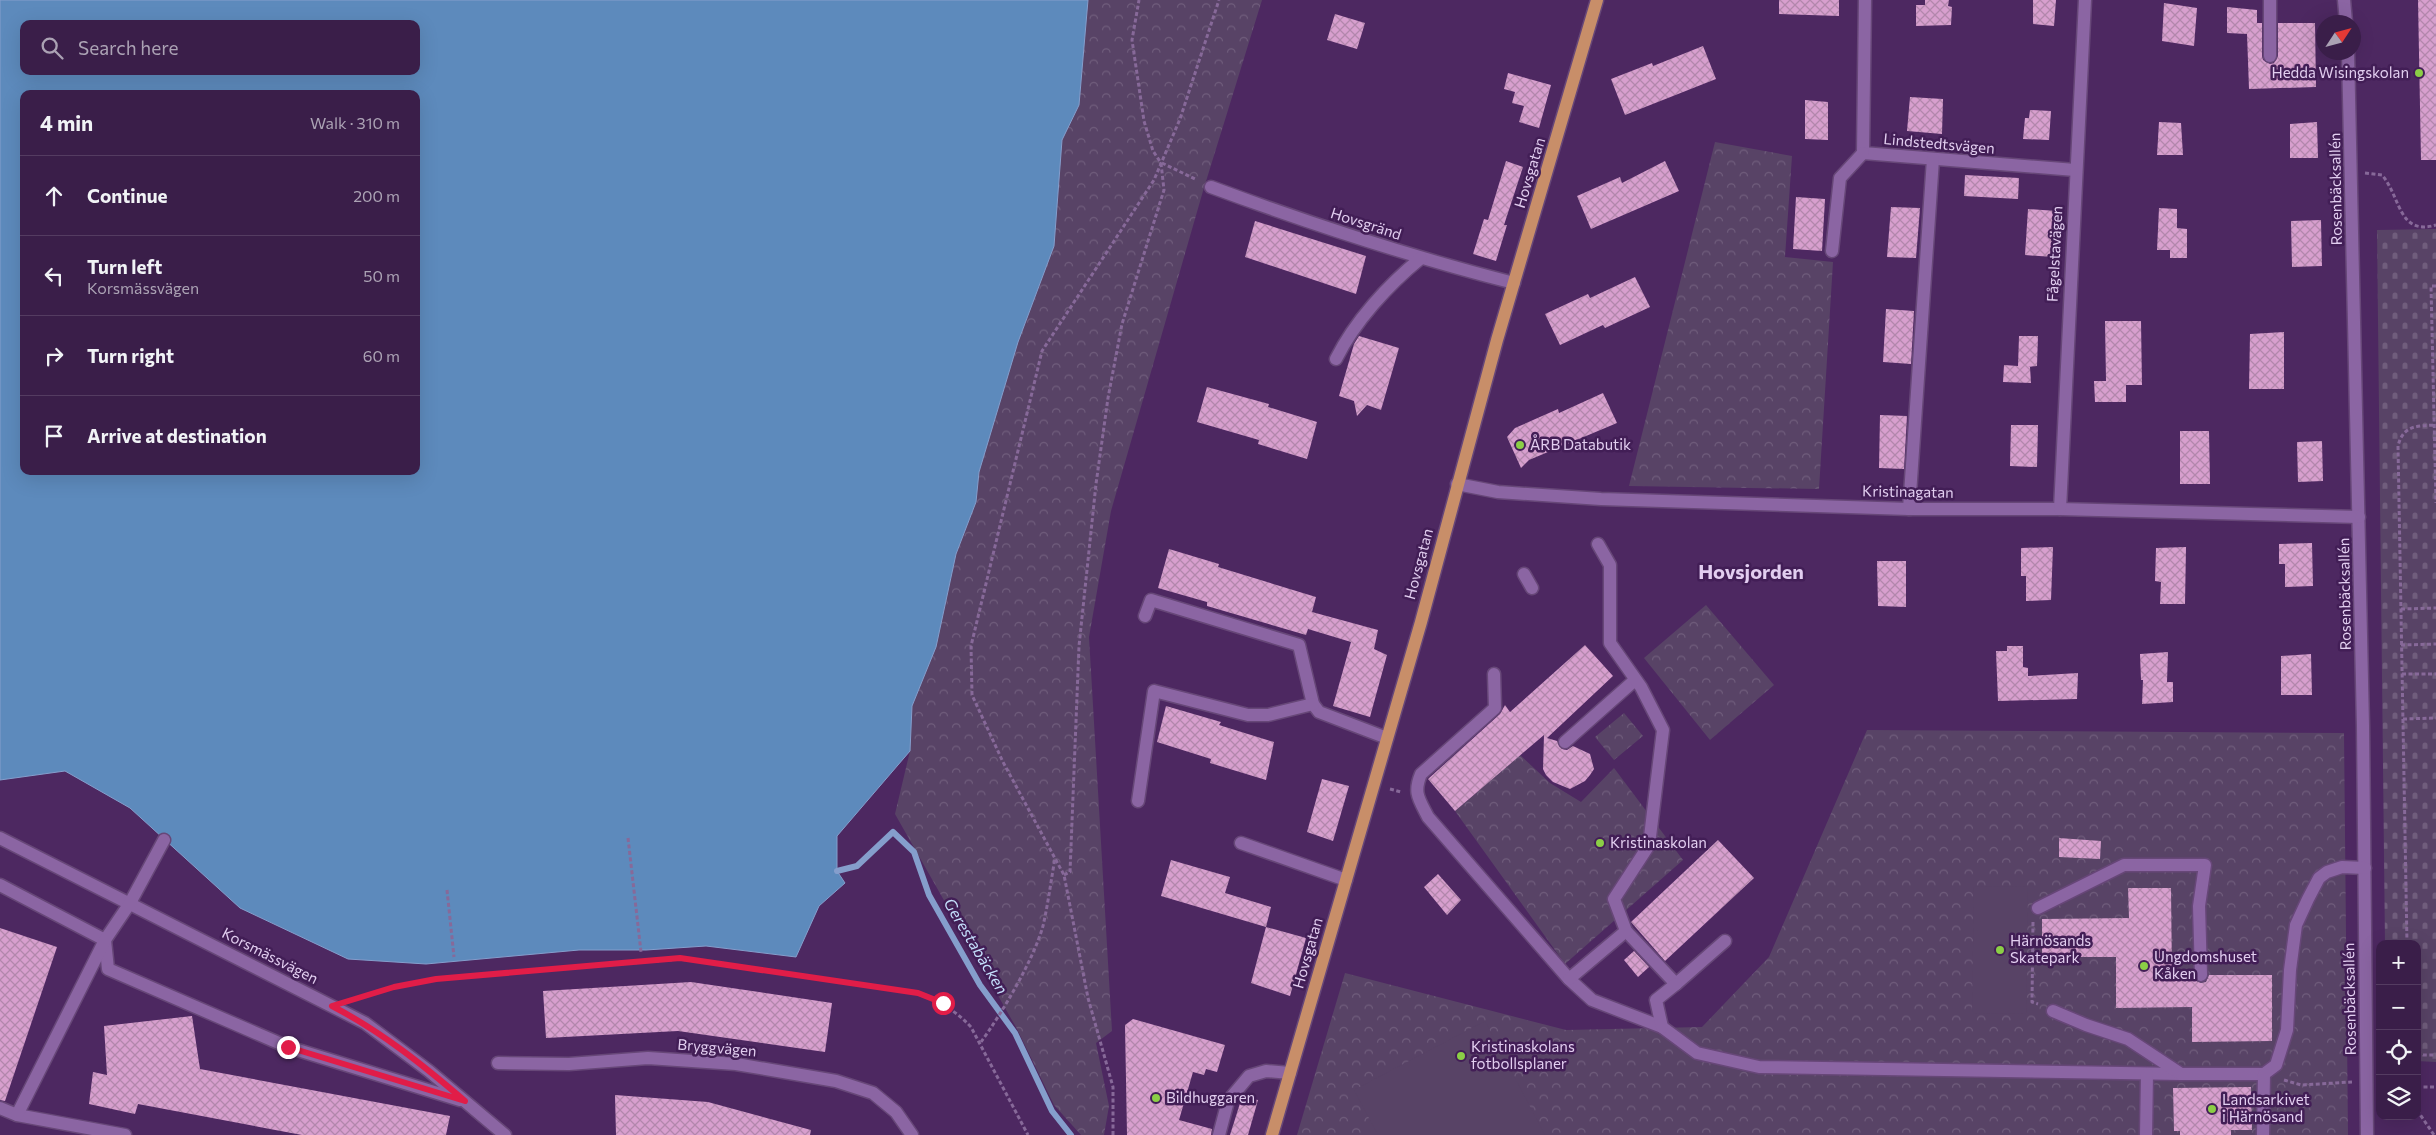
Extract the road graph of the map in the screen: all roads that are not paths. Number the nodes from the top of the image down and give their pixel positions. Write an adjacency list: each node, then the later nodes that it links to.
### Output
1 (1597, 0): 15 (main road, Hovsgatan)
2 (1865, 0): 9 (street, Lindstedtsvägen)
3 (2085, 0): 11 (street, Fågelstavägen)
4 (2270, 0): 7 (street)
5 (2344, 0): 6 (street)
6 (2345, 15)
7 (2270, 56)
8 (2348, 60): 20 (street, Rosenbäcksallén)
9 (1863, 153): 10 (street, Lindstedtsvägen); 13 (street)
10 (1933, 159): 11 (street, Lindstedtsvägen); 18 (street)
11 (2075, 170): 19 (street, Fågelstavägen)
12 (1211, 187): 14 (street, Hovsgränd)
13 (1832, 252)
14 (1421, 258): 15 (street, Hovsgränd); 16 (street)
15 (1514, 283): 17 (main road, Hovsgatan)
16 (1336, 359)
17 (1457, 484): 18 (street, Kristinagatan); 28 (main road, Hovsgatan)
18 (1909, 509): 19 (street, Kristinagatan)
19 (2060, 510): 20 (street, Kristinagatan)
20 (2359, 517): 34 (street, Rosenbäcksallén)
21 (1598, 544): 26 (street)
22 (1524, 574): 23 (street)
23 (1532, 588)
24 (1144, 616): 27 (street)
25 (1494, 674): 43 (street)
26 (1635, 680): 29 (street); 39 (street)
27 (1313, 704): 28 (street); 30 (street)
28 (1387, 738): 35 (main road, Hovsgatan)
29 (1565, 742)
30 (1138, 801)
31 (0, 838): 37 (street, Korsmässvägen)
32 (164, 840): 37 (street)
33 (1241, 843): 35 (street)
34 (2365, 868): 51 (street); 62 (street, Rosenbäcksallén)
35 (1346, 880): 48 (main road, Hovsgatan)
36 (0, 885): 40 (street)
37 (130, 903): 40 (street); 52 (street, Korsmässvägen)
38 (2038, 908): 42 (street)
39 (1626, 931): 43 (street); 44 (street)
40 (105, 940): 52 (street); 54 (street)
41 (1725, 941): 44 (street)
42 (2201, 975)
43 (1569, 979): 46 (street)
44 (1676, 984): 46 (street)
45 (2053, 1011): 50 (street)
46 (1662, 1027): 49 (street)
47 (498, 1063): 57 (street, Bryggvägen)
48 (1290, 1074): 58 (street); 59 (main road, Hovsgatan)
49 (2147, 1074): 50 (street); 60 (street)
50 (2180, 1074): 51 (street)
51 (2264, 1074): 61 (street)
52 (465, 1101): 56 (street, Korsmässvägen)
53 (0, 1108): 54 (street)
54 (17, 1115): 55 (street)
55 (125, 1135)
56 (505, 1135)
57 (912, 1135)
58 (1219, 1135)
59 (1272, 1135)
60 (2146, 1135)
61 (2263, 1135)
62 (2367, 1135)

